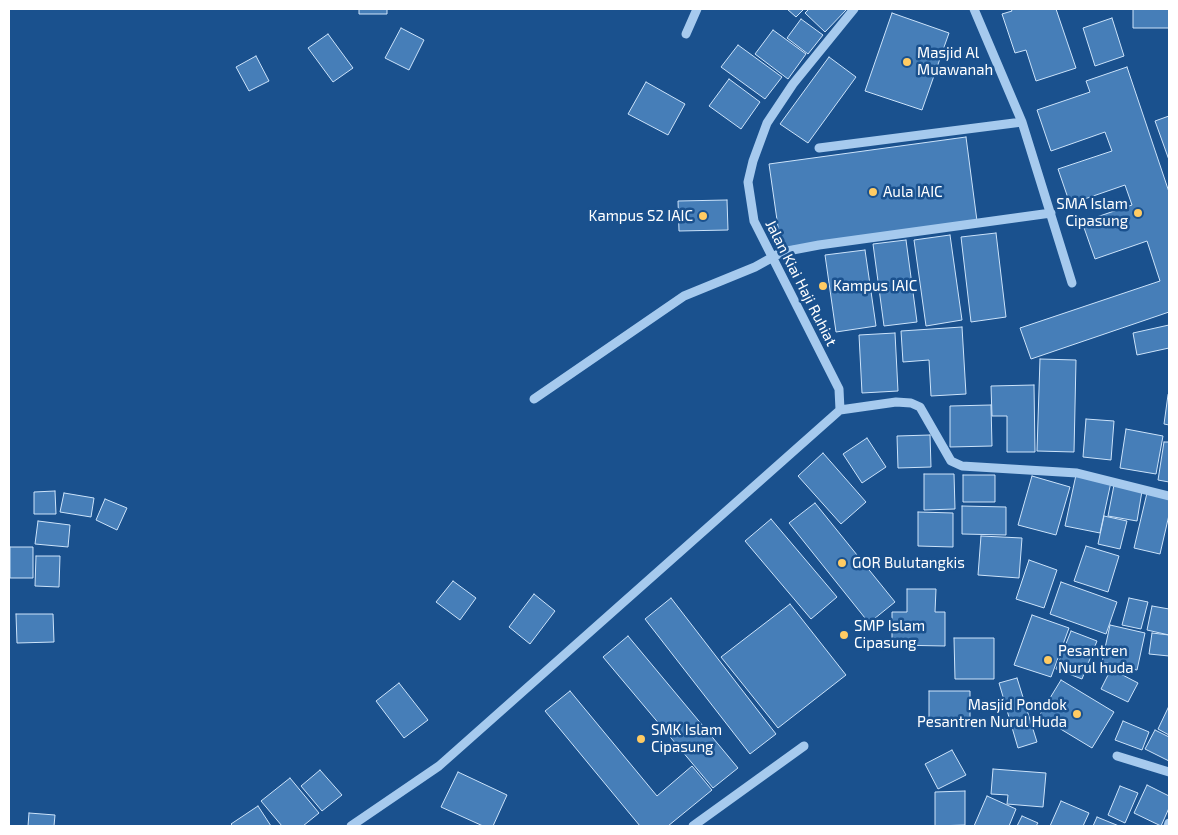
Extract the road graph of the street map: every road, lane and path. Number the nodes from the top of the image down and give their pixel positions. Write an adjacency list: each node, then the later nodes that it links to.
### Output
1 (697, 9): 4 (street)
2 (854, 9): 8 (street, Jalan Kiai Haji Ruhiat)
3 (974, 9): 5 (street)
4 (686, 34)
5 (1022, 122): 6 (street); 7 (street)
6 (819, 148)
7 (1051, 213): 8 (street); 9 (street)
8 (772, 257): 10 (street); 11 (street, Jalan Kiai Haji Ruhiat)
9 (1072, 283)
10 (534, 399)
11 (840, 410): 12 (street); 16 (street)
12 (1169, 496)
13 (804, 746): 17 (street)
14 (1117, 756): 15 (street)
15 (1169, 772)
16 (351, 826)
17 (693, 826)

